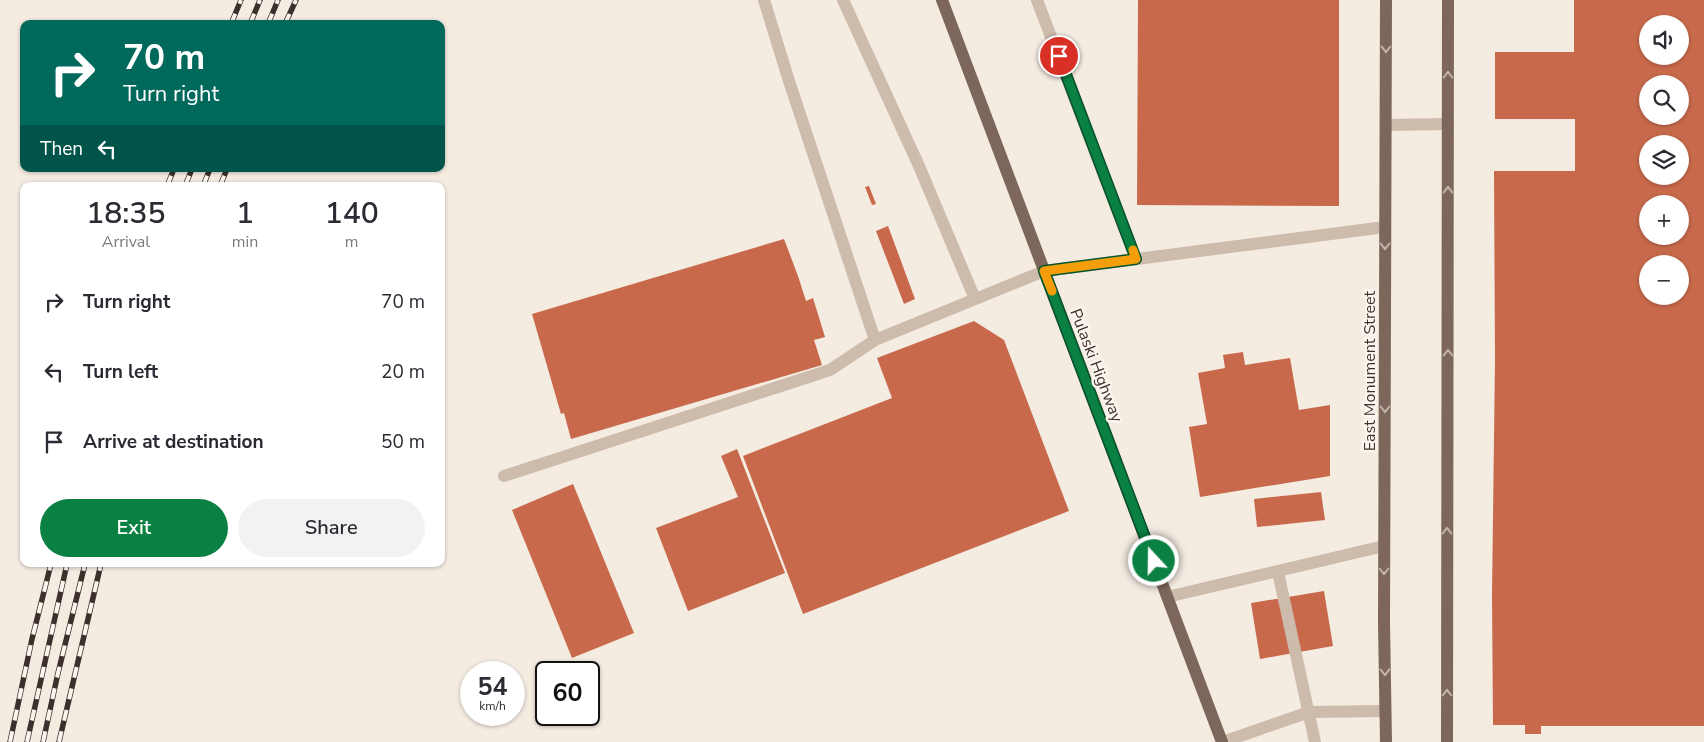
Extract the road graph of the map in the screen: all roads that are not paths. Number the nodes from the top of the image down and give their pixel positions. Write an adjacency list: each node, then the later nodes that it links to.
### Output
1 (764, 0): 13 (lane)
2 (843, 0): 12 (lane)
3 (942, 0): 11 (main road, Pulaski Highway)
4 (1038, 0): 10 (lane)
5 (1386, 0): 8 (main road, East Monument Street, one-way to 8)
6 (1448, 0): 7 (main road, one-way to 6)
7 (1448, 124): 8 (lane); 23 (main road, one-way to 7)
8 (1386, 125): 9 (main road, East Monument Street)
9 (1386, 227): 10 (lane); 15 (main road, East Monument Street, one-way to 15)
10 (1136, 259): 11 (lane)
11 (1044, 271): 12 (lane); 17 (main road, Pulaski Highway)
12 (975, 299): 13 (lane)
13 (875, 340): 14 (lane)
14 (504, 476)
15 (1384, 546): 16 (lane); 18 (main road, East Monument Street, one-way to 18)
16 (1278, 572): 17 (lane); 19 (lane)
17 (1167, 598): 20 (main road, Pulaski Highway)
18 (1385, 711): 19 (lane); 22 (main road, East Monument Street)
19 (1309, 712): 20 (lane); 21 (lane)
20 (1222, 742)
21 (1315, 742)
22 (1386, 742)
23 (1447, 742)

